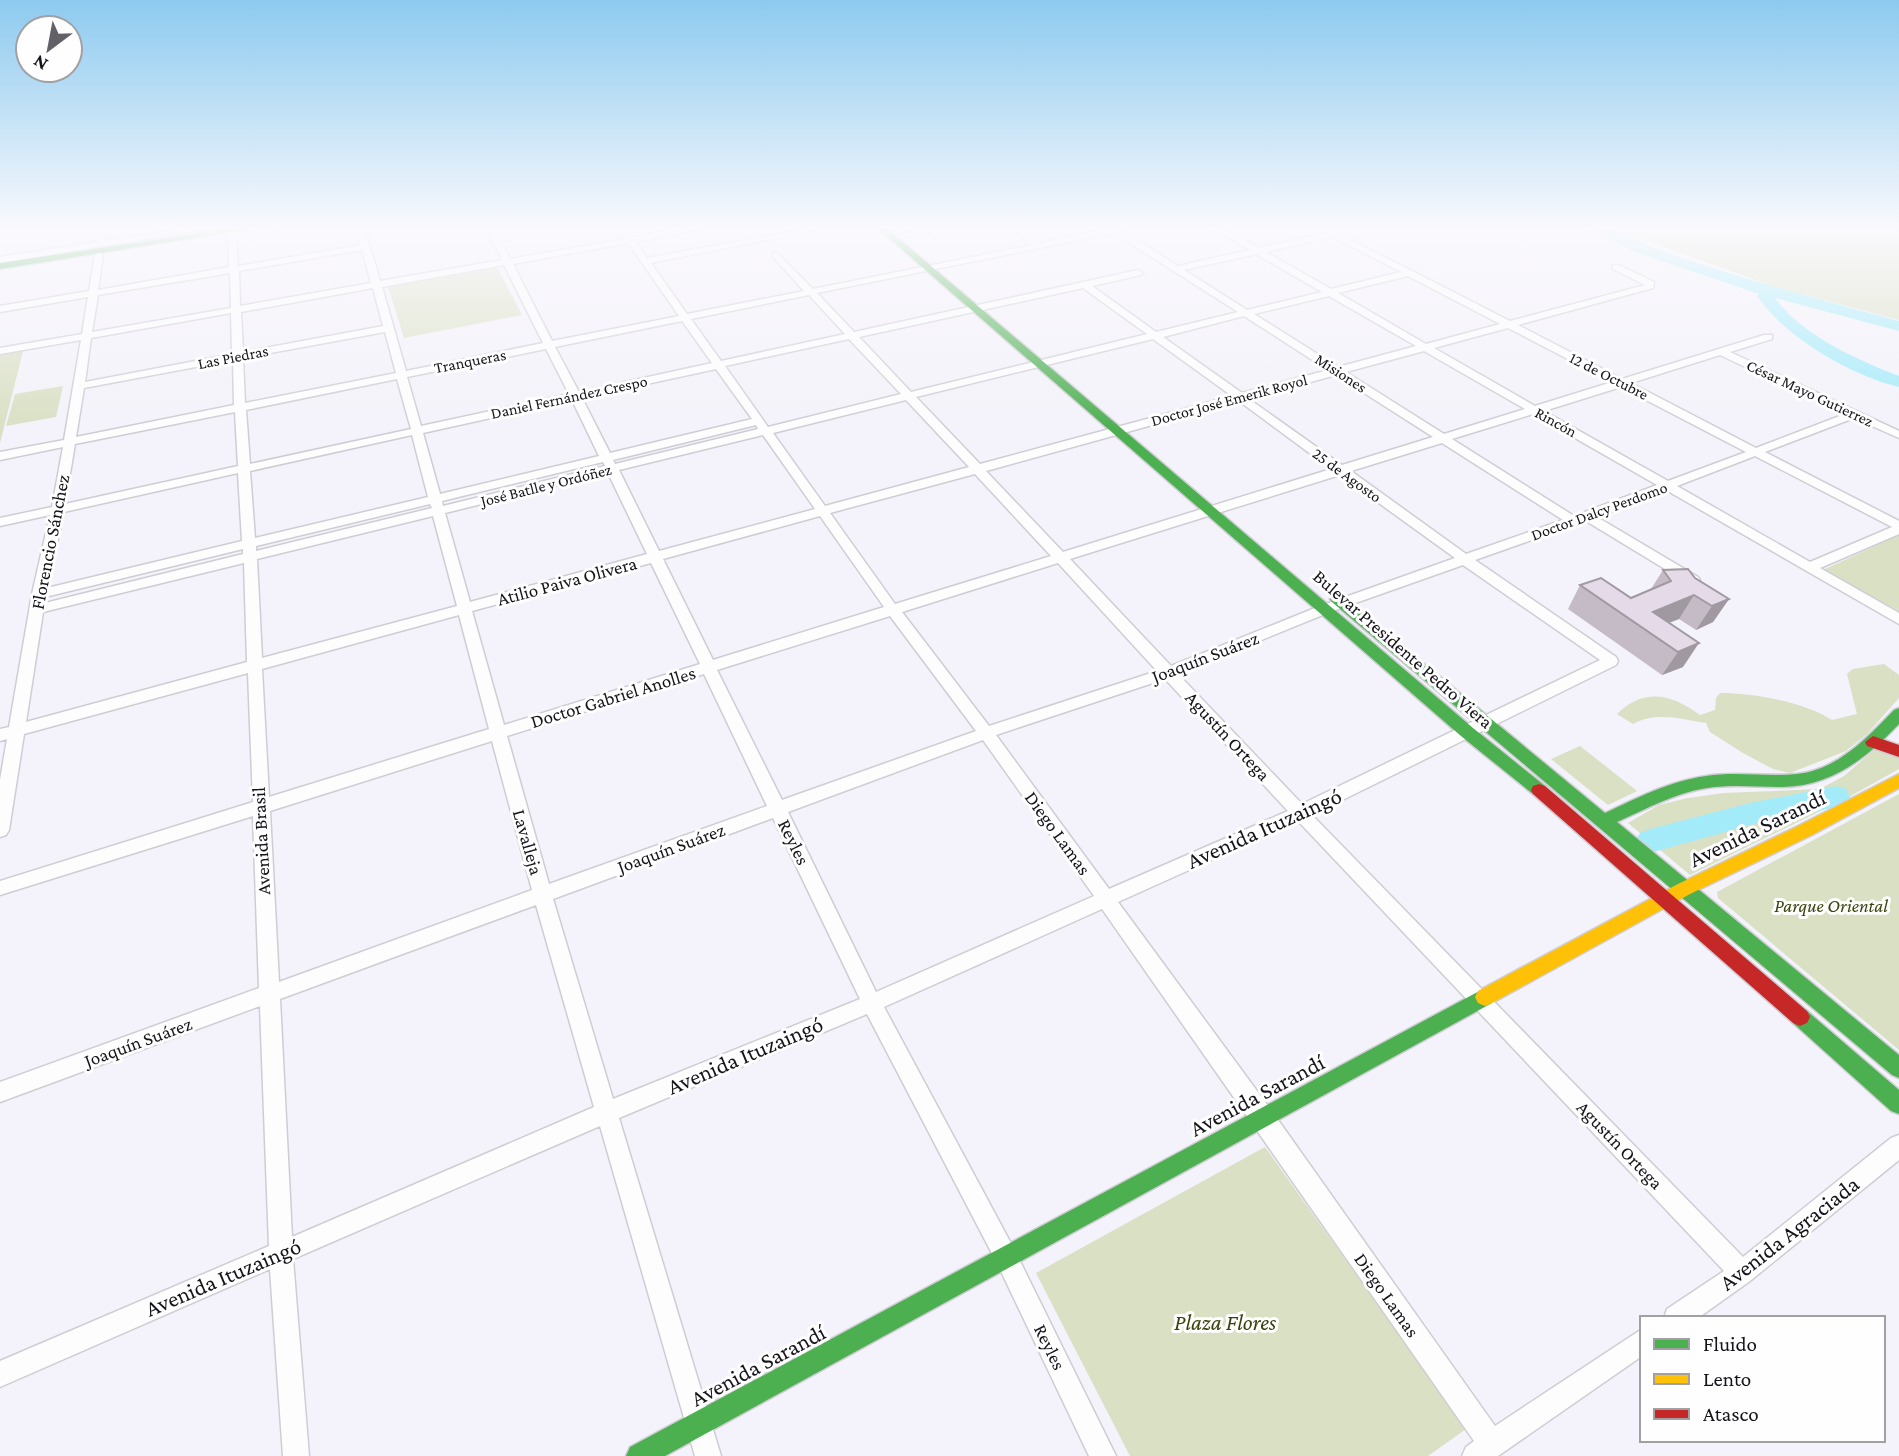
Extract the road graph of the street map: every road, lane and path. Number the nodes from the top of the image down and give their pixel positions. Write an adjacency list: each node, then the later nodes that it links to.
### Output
1 (92, 294): 18 (street); 24 (street, Florencio Sánchez)
2 (236, 294): 19 (street, Avenida Brasil)
3 (327, 294): 19 (street)
4 (379, 294): 23 (street, Lavalleja)
5 (523, 294): 28 (street, Reyles)
6 (668, 294): 21 (street, Diego Lamas)
7 (806, 294): 21 (street, Tranqueras)
8 (812, 294): 26 (street, Agustín Ortega)
9 (966, 294): 17 (main road, Bulevar Presidente Pedro Viera)
10 (1041, 294): 17 (street, Daniel Fernández Crespo)
11 (1097, 294): 25 (street, 25 de Agosto)
12 (1217, 294): 20 (street, Misiones)
13 (1327, 294): 20 (street, José Batlle y Ordóñez)
14 (1333, 294): 29 (street, Rincón)
15 (1451, 294): 22 (street, 12 de Octubre)
16 (1619, 294): 22 (street, Doctor José Emerik Royol)
17 (981, 306): 26 (street, Daniel Fernández Crespo); 33 (main road, Bulevar Presidente Pedro Viera); 33 (main road, Bulevar Presidente Pedro Viera)
18 (0, 309)
19 (237, 310): 24 (street); 32 (street, Avenida Brasil)
20 (1248, 313): 25 (street, José Batlle y Ordóñez); 35 (street, Misiones)
21 (685, 318): 28 (street, Tranqueras); 34 (street, Diego Lamas)
22 (1507, 323): 29 (street, Doctor José Emerik Royol); 37 (street, 12 de Octubre)
23 (387, 328): 32 (street, Las Piedras); 36 (street, Lavalleja)
24 (88, 336): 30 (street); 38 (street, Florencio Sánchez)
25 (1156, 336): 33 (street, José Batlle y Ordóñez); 41 (street, 25 de Agosto)
26 (851, 337): 34 (street, Daniel Fernández Crespo); 39 (street, Agustín Ortega)
27 (1768, 337): 31 (street, Doctor Gabriel Anolles)
28 (548, 345): 36 (street, Tranqueras); 40 (street, Reyles)
29 (1425, 346): 35 (street, Doctor José Emerik Royol); 43 (street, Rincón)
30 (0, 351)
31 (1721, 352): 37 (street, Doctor Gabriel Anolles); 44 (street, César Mayo Gutierrez)
32 (239, 356): 38 (street, Las Piedras); 42 (street, Avenida Brasil)
33 (1041, 361): 39 (street, José Batlle y Ordóñez); 46 (main road, Bulevar Presidente Pedro Viera)
34 (718, 364): 40 (street, Daniel Fernández Crespo); 45 (street, Diego Lamas)
35 (1337, 371): 41 (street, Doctor José Emerik Royol); 49 (street, Misiones)
36 (402, 375): 42 (street, Tranqueras); 47 (street, Lavalleja)
37 (1620, 383): 43 (street, Doctor Gabriel Anolles); 51 (street, 12 de Octubre)
38 (79, 386): 50 (street, Florencio Sánchez)
39 (904, 391): 45 (street, José Batlle y Ordóñez); 55 (street, Agustín Ortega)
40 (574, 396): 47 (street, Daniel Fernández Crespo); 53 (street, Reyles)
41 (1240, 397): 46 (street, Doctor José Emerik Royol); 56 (street, 25 de Agosto)
42 (240, 408): 50 (street, Tranqueras); 54 (street, Avenida Brasil)
43 (1534, 409): 49 (street, Doctor Gabriel Anolles); 57 (street, Rincón)
44 (1856, 414): 48 (street, César Mayo Gutierrez); 51 (street, Doctor Dalcy Perdomo)
45 (763, 425): 53 (street, José Batlle y Ordóñez); 61 (street, Diego Lamas)
46 (1125, 429): 55 (street, Atilio Paiva Olivera); 60 (main road, Bulevar Presidente Pedro Viera)
47 (418, 430): 54 (street, Daniel Fernández Crespo); 58 (street, Lavalleja)
48 (1899, 435)
49 (1442, 439): 56 (street, Doctor Gabriel Anolles); 62 (street, Misiones)
50 (69, 442): 52 (street, Tranqueras); 59 (street, Florencio Sánchez)
51 (1757, 452): 57 (street, Doctor Dalcy Perdomo); 64 (street, 12 de Octubre)
52 (0, 456)
53 (609, 463): 58 (street, José Batlle y Ordóñez); 66 (street, Reyles)
54 (245, 468): 59 (street, Daniel Fernández Crespo); 65 (street, Avenida Brasil)
55 (977, 469): 61 (street, Atilio Paiva Olivera); 67 (street, Agustín Ortega)
56 (1341, 471): 60 (street, Doctor Gabriel Anolles); 68 (street, 25 de Agosto)
57 (1669, 485): 62 (street, Doctor Dalcy Perdomo); 69 (street, Rincón)
58 (439, 504): 65 (street, José Batlle y Ordóñez); 74 (street, Lavalleja)
59 (58, 509): 63 (street, Daniel Fernández Crespo); 71 (street, Florencio Sánchez)
60 (1218, 509): 67 (street, Doctor Gabriel Anolles); 72 (main road, Bulevar Presidente Pedro Viera)
61 (822, 511): 66 (street, Atilio Paiva Olivera); 75 (street, Diego Lamas)
62 (1580, 519): 68 (street, Doctor Dalcy Perdomo); 70 (street, Misiones)
63 (0, 522)
64 (1899, 528): 69 (street)
65 (250, 549): 71 (street, José Batlle y Ordóñez); 73 (street, José Batlle y Ordóñez); 78 (street, Avenida Brasil)
66 (655, 558): 74 (street, Atilio Paiva Olivera); 79 (street, Reyles)
67 (1059, 558): 75 (street, Doctor Gabriel Anolles); 80 (street, Agustín Ortega)
68 (1464, 559): 72 (street, Doctor Dalcy Perdomo); 77 (street, 25 de Agosto)
69 (1811, 567): 76 (street, Rincón)
70 (1703, 586)
71 (39, 594): 73 (street, Florencio Sánchez)
72 (1333, 606): 80 (street, Joaquín Suárez); 82 (main road, Bulevar Presidente Pedro Viera)
73 (37, 609): 83 (street, Florencio Sánchez)
74 (464, 609): 78 (street, Atilio Paiva Olivera); 84 (street, Lavalleja)
75 (893, 610): 79 (street, Doctor Gabriel Anolles); 85 (street, Diego Lamas)
76 (1899, 619)
77 (1611, 662): 82 (street, Avenida Ituzaingó)
78 (255, 665): 83 (street, Atilio Paiva Olivera); 90 (street, Avenida Brasil)
79 (708, 668): 84 (street, Doctor Gabriel Anolles); 91 (street, Reyles)
80 (1169, 673): 85 (street, Joaquín Suárez); 92 (street, Agustín Ortega)
81 (1899, 714): 87 (main road)
82 (1475, 727): 92 (street, Avenida Ituzaingó); 93 (main road, Bulevar Presidente Pedro Viera); 99 (main road, Bulevar Presidente Pedro Viera)
83 (17, 730): 86 (street, Atilio Paiva Olivera); 94 (street, Florencio Sánchez)
84 (498, 733): 90 (street, Doctor Gabriel Anolles); 97 (street, Lavalleja)
85 (986, 733): 91 (street, Joaquín Suárez); 98 (street, Diego Lamas)
86 (0, 735)
87 (1873, 742): 88 (main road); 93 (main road)
88 (1899, 751)
89 (1899, 780): 96 (main road, Avenida Sarandí)
90 (260, 808): 95 (street, Doctor Gabriel Anolles); 100 (street, Avenida Brasil)
91 (778, 809): 97 (street, Joaquín Suárez); 102 (street, Reyles)
92 (1300, 814): 98 (street, Avenida Ituzaingó); 101 (street, Agustín Ortega)
93 (1604, 821): 96 (main road, Bulevar Presidente Pedro Viera)
94 (0, 830)
95 (0, 888)
96 (1684, 889): 99 (main road, Avenida Sarandí); 103 (main road, Bulevar Presidente Pedro Viera)
97 (543, 894): 100 (street, Joaquín Suárez); 106 (street, Lavalleja)
98 (1106, 898): 102 (street, Avenida Ituzaingó); 107 (street, Diego Lamas)
99 (1665, 900): 101 (main road, Avenida Sarandí); 105 (main road, Bulevar Presidente Pedro Viera)
100 (269, 995): 104 (street, Joaquín Suárez); 109 (street, Avenida Brasil)
101 (1480, 1000): 107 (main road, Avenida Sarandí); 111 (street, Agustín Ortega)
102 (872, 1003): 106 (street, Avenida Ituzaingó); 110 (street, Reyles)
103 (1899, 1068)
104 (0, 1092)
105 (1899, 1104)
106 (608, 1112): 109 (street, Avenida Ituzaingó); 115 (street, Lavalleja)
107 (1264, 1117): 110 (main road, Avenida Sarandí); 116 (street, Diego Lamas)
108 (1899, 1146): 111 (street, Avenida Agraciada)
109 (281, 1252): 114 (street, Avenida Ituzaingó); 117 (street, Avenida Brasil)
110 (1006, 1257): 115 (main road, Avenida Sarandí); 120 (street, Reyles)
111 (1742, 1273): 112 (street, Avenida Agraciada)
112 (1679, 1316)
113 (1640, 1342): 116 (street)
114 (0, 1374)
115 (699, 1423): 118 (main road, Avenida Sarandí); 119 (street, Lavalleja)
116 (1483, 1450)
117 (296, 1456)
118 (639, 1456)
119 (708, 1456)
120 (1103, 1456)

